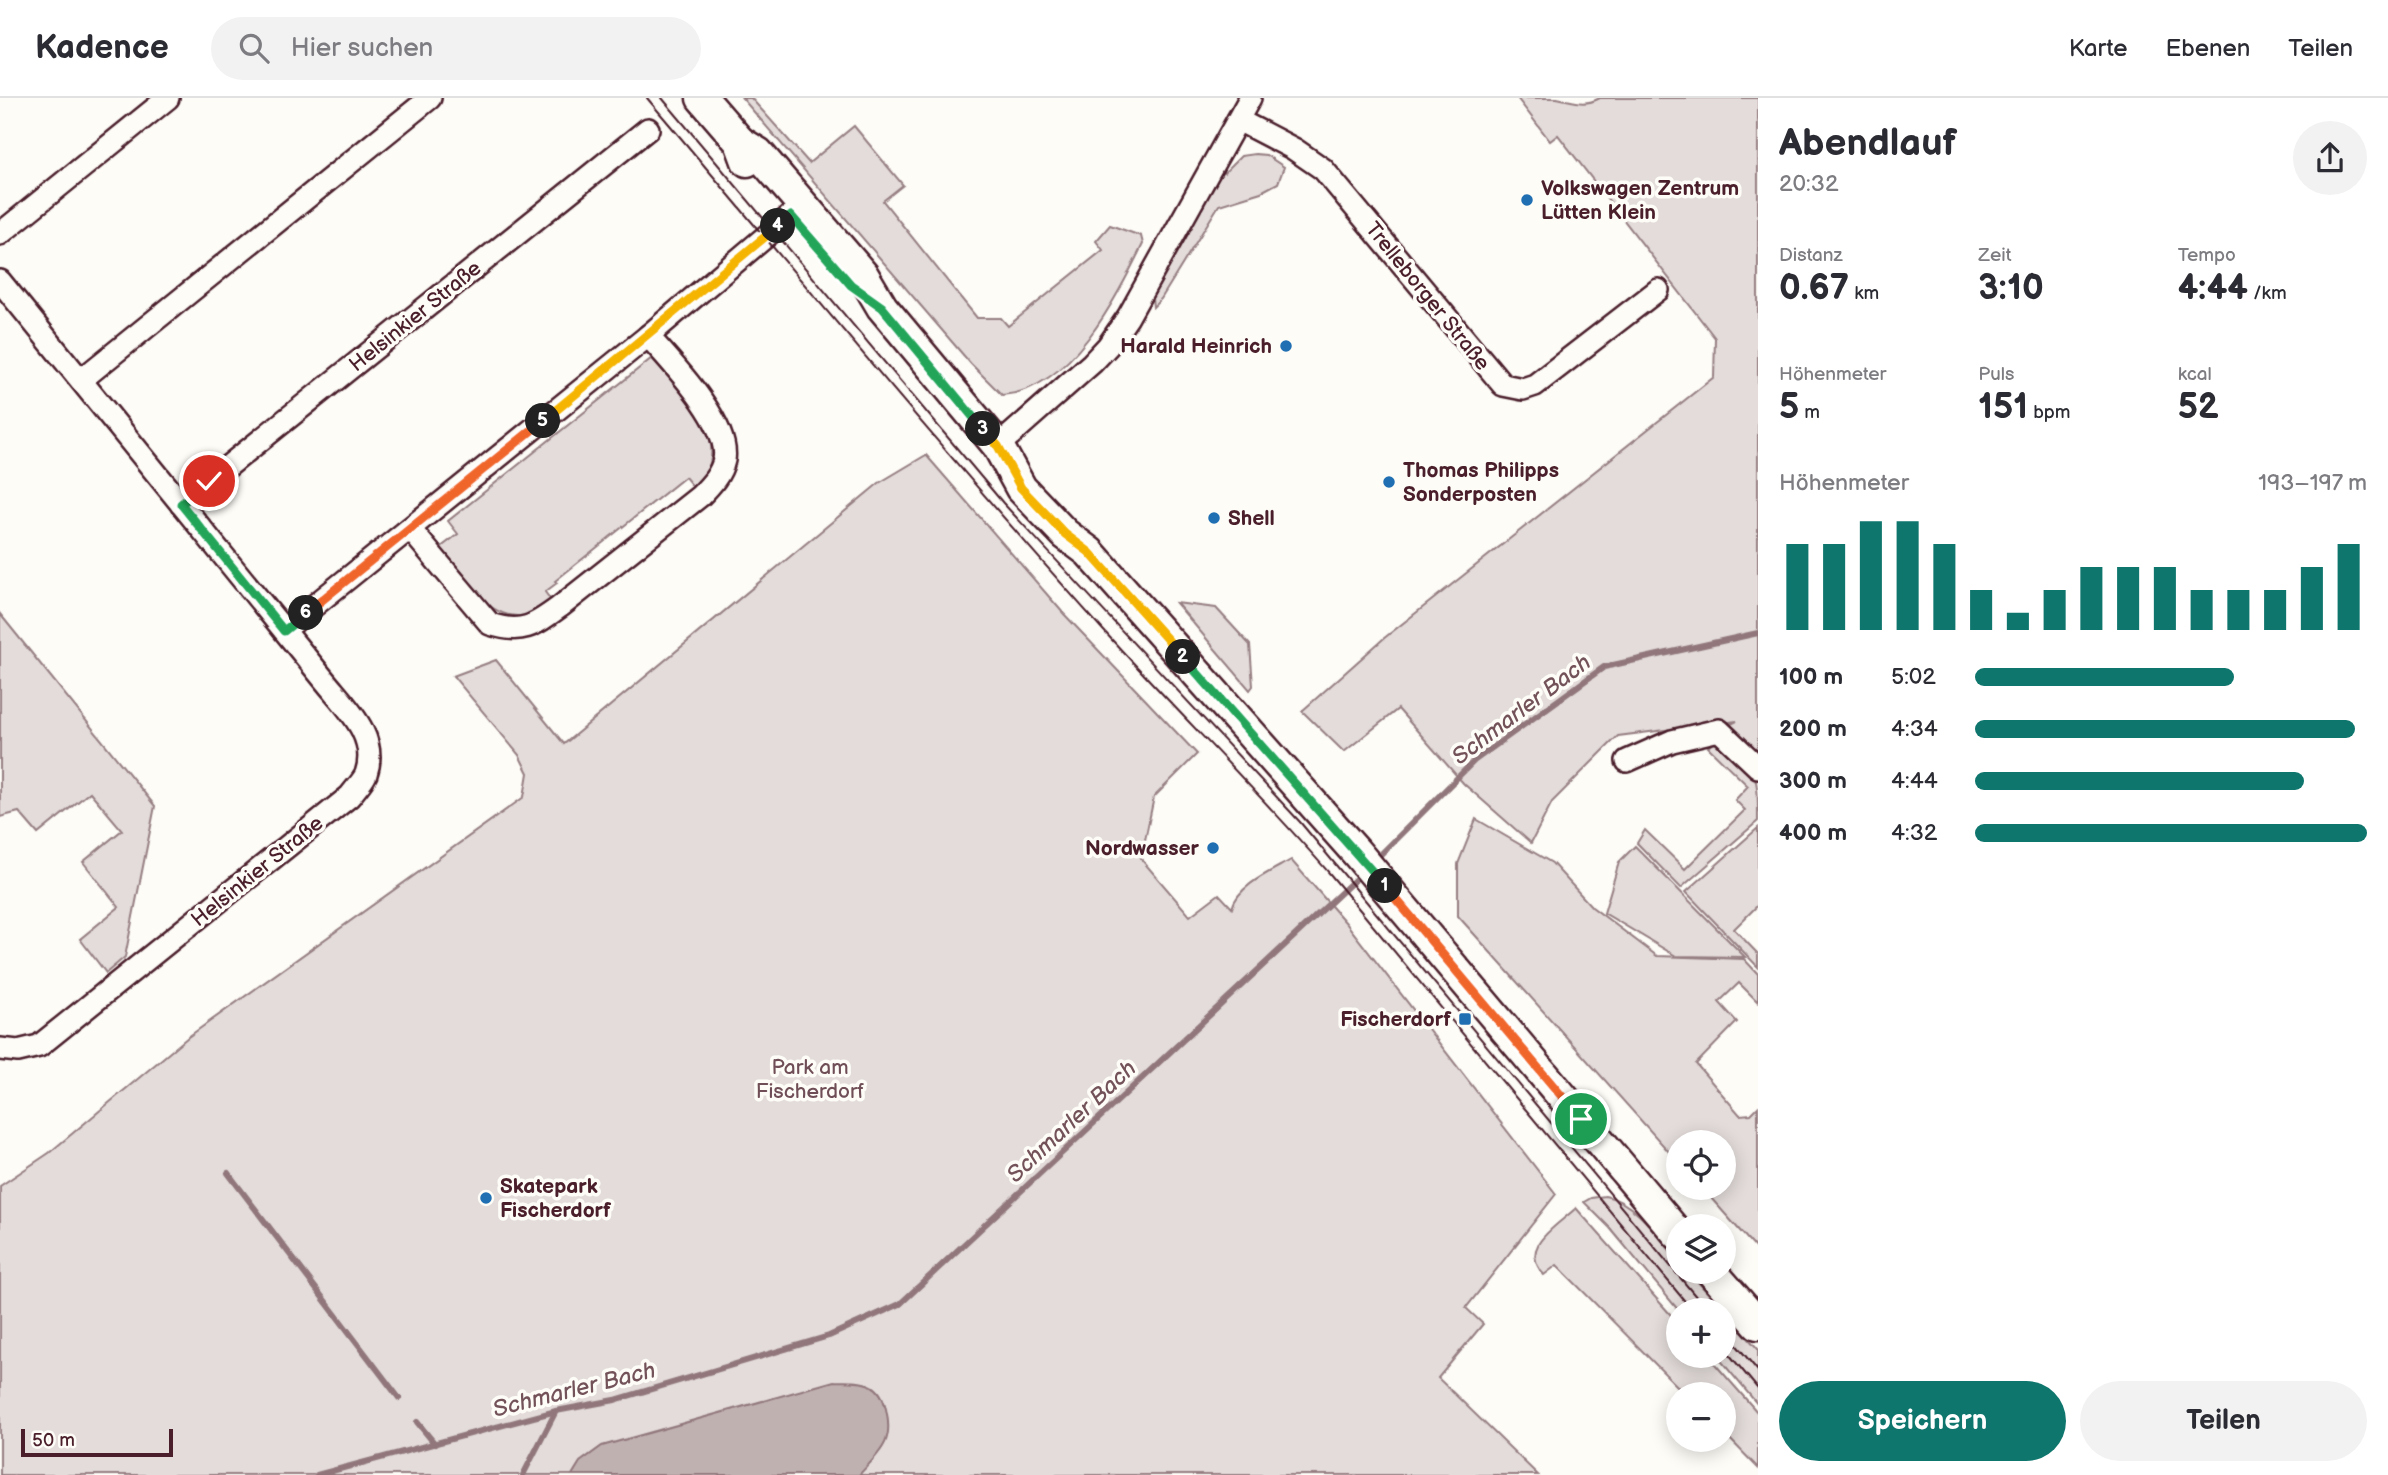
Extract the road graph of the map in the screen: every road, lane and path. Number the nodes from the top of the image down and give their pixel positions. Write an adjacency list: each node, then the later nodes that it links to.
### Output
1 (168, 98): 8 (street)
2 (430, 98): 12 (street)
3 (702, 98): 7 (main road)
4 (1250, 98): 5 (street)
5 (1238, 120): 10 (street, Trelleborger Straße); 13 (street)
6 (648, 129): 14 (street, Helsinkier Straße)
7 (797, 210): 11 (street); 13 (main road)
8 (0, 234)
9 (0, 281): 12 (street, Helsinkier Straße)
10 (1658, 290)
11 (648, 336): 15 (street); 15 (street)
12 (80, 380): 14 (street, Helsinkier Straße)
13 (998, 446): 20 (main road)
14 (181, 504): 16 (street, Helsinkier Straße)
15 (410, 529): 16 (street)
16 (284, 631): 19 (street, Helsinkier Straße)
17 (1627, 761): 18 (street)
18 (1758, 767)
19 (0, 1049)
20 (1666, 1220)
21 (1723, 1284): 22 (main road)
22 (1758, 1324)

